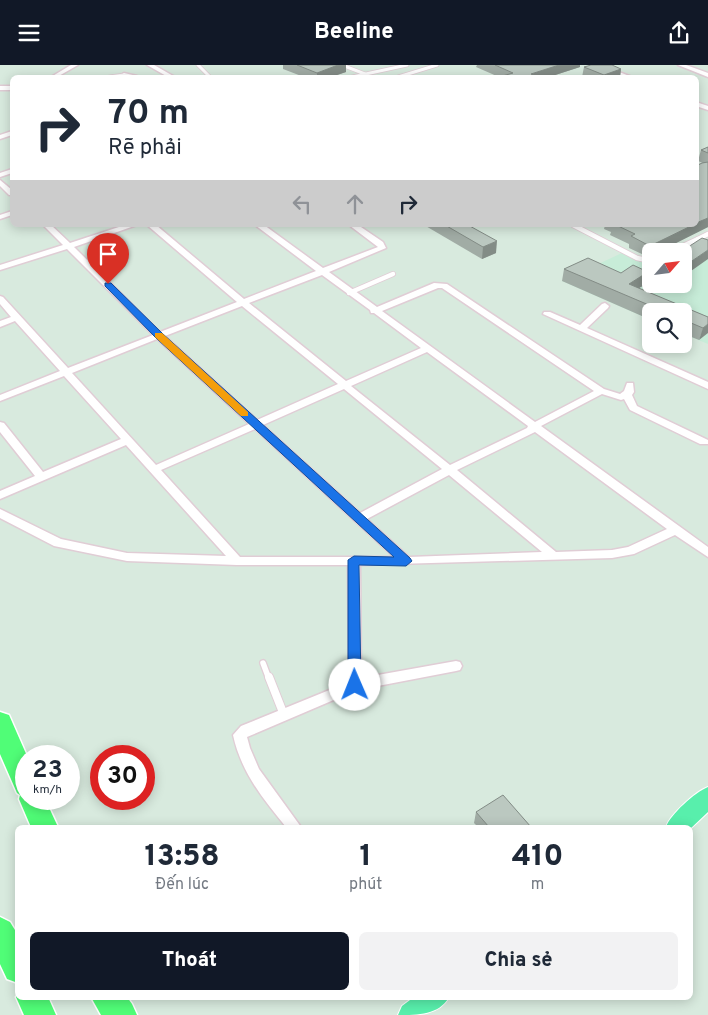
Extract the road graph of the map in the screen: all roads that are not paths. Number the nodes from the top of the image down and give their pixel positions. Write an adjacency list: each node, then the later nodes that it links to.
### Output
1 (75, 65): 9 (street)
2 (150, 65): 10 (street)
3 (198, 65): 11 (lane)
4 (342, 65): 12 (lane)
5 (407, 65): 12 (lane)
6 (437, 65): 13 (lane)
7 (596, 65): 14 (street)
8 (681, 65): 15 (street)
9 (58, 75)
10 (168, 75)
11 (208, 75)
12 (365, 75)
13 (404, 75)
14 (624, 75)
15 (708, 75)
16 (0, 182): 17 (street)
17 (10, 191)
18 (49, 227): 28 (street)
19 (127, 227): 28 (street)
20 (153, 227): 35 (street)
21 (262, 227): 31 (street)
22 (356, 227): 31 (street)
23 (580, 227): 29 (lane)
24 (708, 234): 25 (lane)
25 (698, 239): 26 (lane); 27 (lane)
26 (689, 243)
27 (708, 243)
28 (70, 245): 30 (street); 42 (street)
29 (642, 259)
30 (0, 268)
31 (322, 272): 33 (street); 35 (street)
32 (393, 274): 33 (lane)
33 (349, 293): 37 (street)
34 (0, 299): 39 (street)
35 (243, 304): 42 (street); 45 (street)
36 (605, 307): 41 (street)
37 (374, 311): 43 (street); 48 (street)
38 (547, 314): 41 (street)
39 (16, 319): 40 (street); 44 (street)
40 (0, 324)
41 (581, 329): 47 (street)
42 (159, 336): 44 (street); 52 (street)
43 (426, 349): 45 (street); 53 (street)
44 (65, 372): 50 (street); 54 (street)
45 (344, 385): 52 (street); 57 (street)
46 (630, 385): 49 (street)
47 (708, 386)
48 (601, 391): 49 (street); 53 (street)
49 (627, 395): 55 (street)
50 (0, 398)
51 (0, 425): 58 (street)
52 (256, 425): 56 (street); 61 (street)
53 (534, 427): 57 (street); 62 (street)
54 (128, 440): 56 (street); 58 (street)
55 (704, 442)
56 (155, 469): 66 (street)
57 (451, 469): 61 (street); 64 (street)
58 (41, 477): 59 (street)
59 (0, 495)
60 (0, 513): 66 (street)
61 (360, 518): 67 (street)
62 (675, 530): 63 (street); 64 (street)
63 (708, 553)
64 (554, 556): 67 (street)
65 (354, 560): 66 (street); 67 (street); 70 (street)
66 (237, 561)
67 (406, 561)
68 (263, 663): 71 (lane)
69 (456, 666): 70 (street)
70 (355, 685): 71 (street)
71 (284, 715): 77 (street)
72 (0, 723): 73 (highway)
73 (15, 759)
74 (708, 797): 78 (main road)
75 (37, 810): 76 (highway)
76 (43, 825)
77 (292, 825)
78 (679, 825)
79 (0, 936): 80 (highway)
80 (15, 963)
81 (33, 1000): 84 (highway)
82 (106, 1000): 85 (highway)
83 (108, 1000): 86 (highway)
84 (39, 1015)
85 (110, 1015)
86 (121, 1015)

